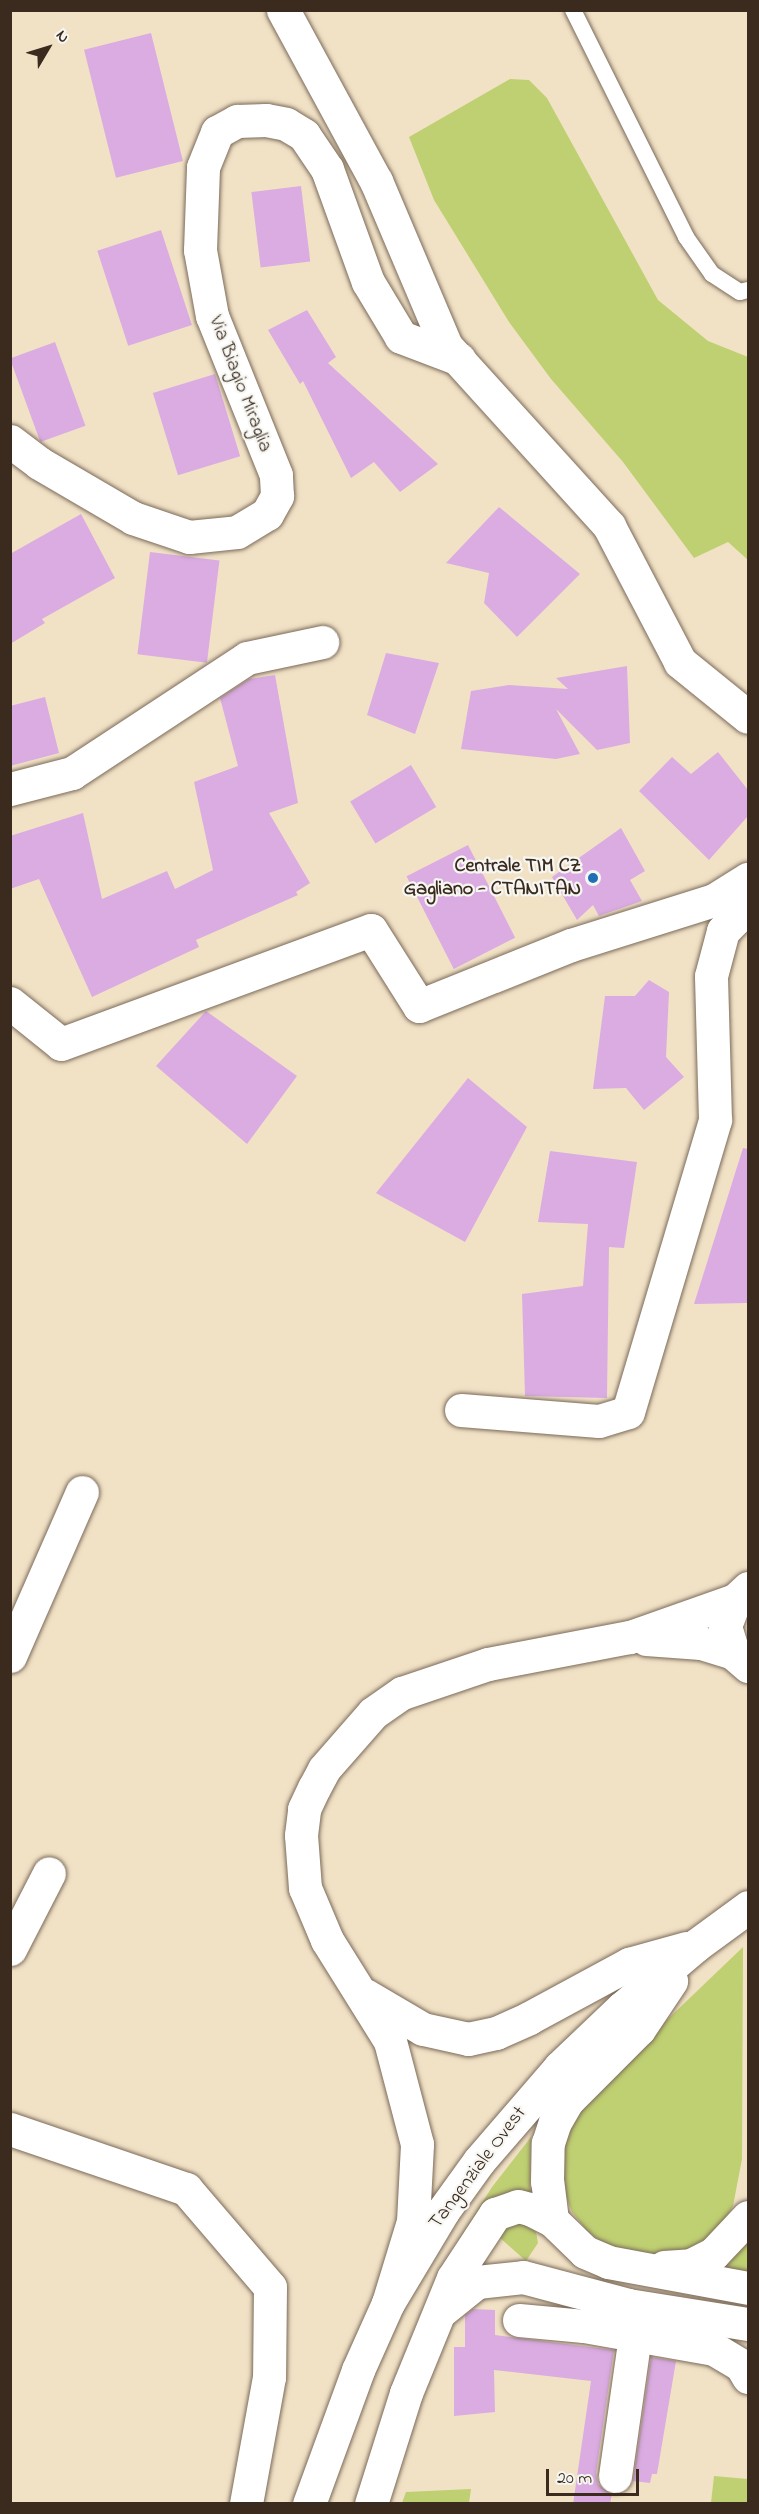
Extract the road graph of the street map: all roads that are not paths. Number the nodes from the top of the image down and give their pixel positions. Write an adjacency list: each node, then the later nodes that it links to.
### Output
1 (283, 10): 4 (main road)
2 (573, 10): 3 (lane)
3 (748, 290)
4 (459, 359): 5 (main road, Via Biagio Miraglia); 7 (main road)
5 (10, 441)
6 (322, 642): 8 (main road)
7 (748, 717)
8 (10, 789)
9 (748, 879): 11 (main road)
10 (748, 906): 12 (main road)
11 (10, 1003)
12 (461, 1410)
13 (82, 1492): 16 (main road)
14 (742, 1594): 15 (main road); 17 (main road)
15 (630, 1637): 17 (main road); 22 (main road)
16 (10, 1656)
17 (744, 1663)
18 (48, 1874): 21 (main road)
19 (748, 1907): 20 (main road, Tangenziale Ovest)
20 (695, 1946): 22 (main road); 25 (main road); 29 (main road, Tangenziale Ovest)
21 (10, 1950)
22 (361, 1993): 29 (main road)
23 (10, 2129): 37 (main road)
24 (748, 2217): 26 (main road)
25 (552, 2220): 26 (main road); 27 (main road); 30 (main road)
26 (633, 2269): 28 (main road)
27 (523, 2277): 30 (main road); 32 (main road)
28 (748, 2288)
29 (388, 2303): 38 (main road, Tangenziale Ovest)
30 (438, 2313): 39 (main road)
31 (519, 2320): 33 (main road)
32 (734, 2322): 34 (main road)
33 (635, 2335): 35 (main road); 36 (main road)
34 (748, 2344)
35 (748, 2377)
36 (615, 2476)
37 (246, 2504)
38 (309, 2504)
39 (371, 2504)

